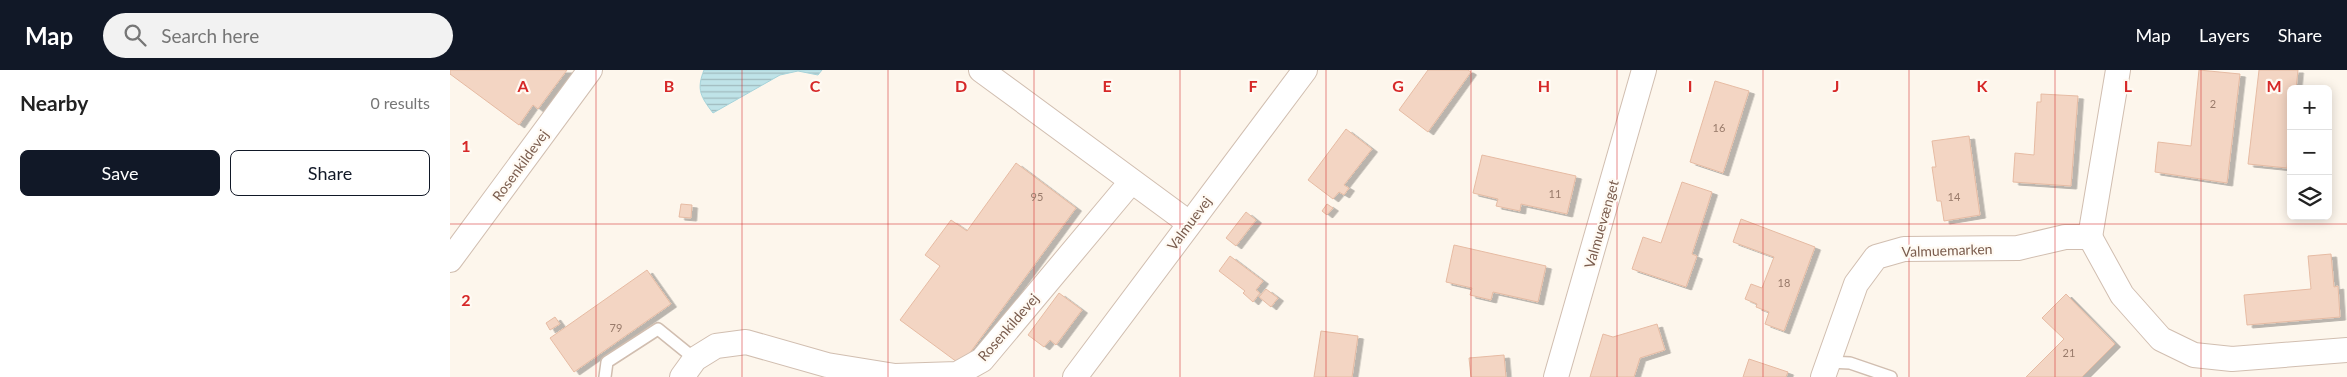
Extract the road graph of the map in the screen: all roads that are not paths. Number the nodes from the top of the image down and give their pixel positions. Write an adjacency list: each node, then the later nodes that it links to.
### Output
1 (590, 70): 9 (street, Rosenkildevej)
2 (981, 70): 6 (street)
3 (1305, 70): 7 (street, Valmuevej)
4 (1644, 70): 16 (street, Valmuevænget)
5 (2118, 70): 8 (street)
6 (1131, 182): 7 (street); 13 (street, Rosenkildevej)
7 (1189, 223): 15 (street, Valmuevej)
8 (2090, 237): 10 (street); 12 (street, Valmuemarken)
9 (450, 260)
10 (2347, 350)
11 (689, 368): 13 (street, Rosenkildevej); 14 (lane, Rosenkildevej)
12 (1826, 370): 17 (lane)
13 (929, 376)
14 (605, 377)
15 (1075, 377)
16 (1556, 377)
17 (1891, 377)

